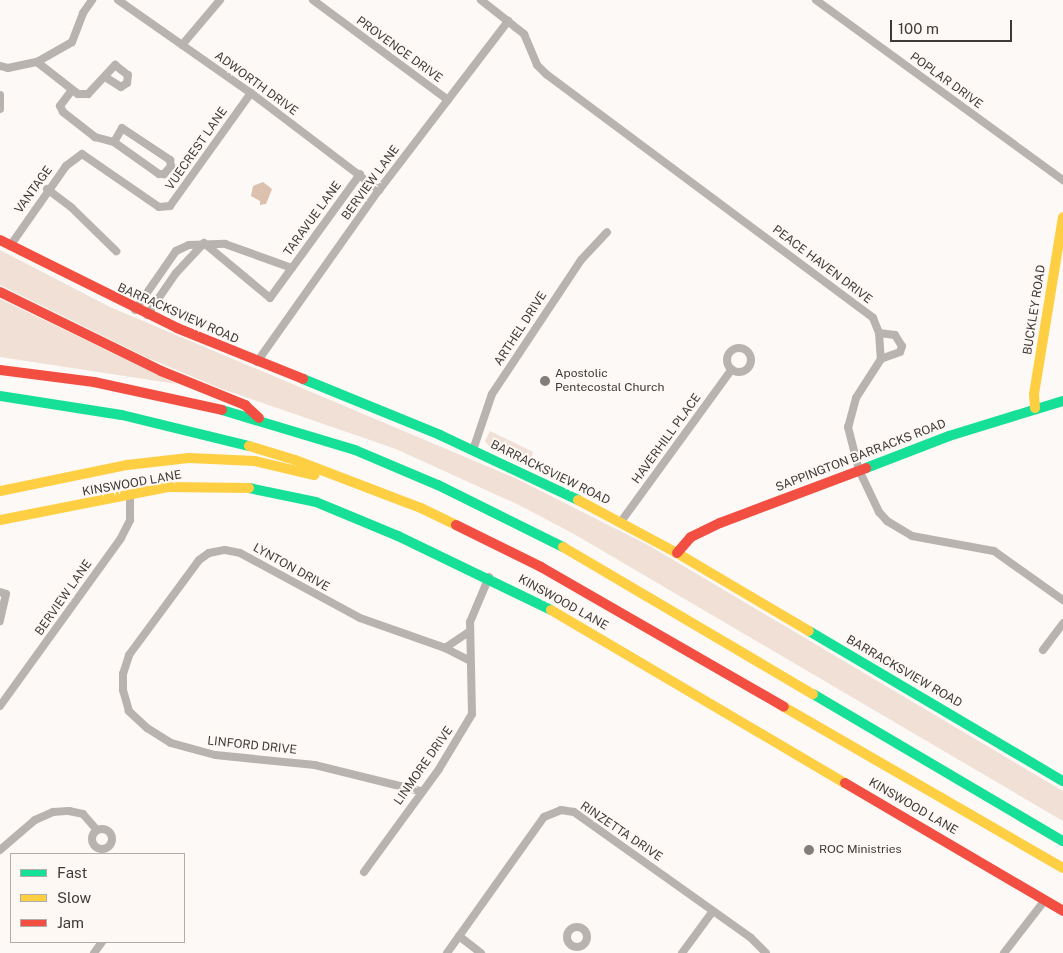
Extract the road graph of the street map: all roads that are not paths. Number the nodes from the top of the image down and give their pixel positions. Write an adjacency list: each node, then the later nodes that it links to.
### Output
1 (92, 0): 9 (street)
2 (118, 0): 8 (street, ADWORTH DRIVE)
3 (220, 0): 8 (street)
4 (313, 0): 15 (street, PROVENCE DRIVE)
5 (480, 0): 7 (street, PEACE HAVEN DRIVE)
6 (816, 0): 20 (street, POPLAR DRIVE)
7 (508, 21): 15 (street, BERVIEW LANE); 33 (street, PEACE HAVEN DRIVE)
8 (182, 45): 13 (street, ADWORTH DRIVE)
9 (37, 62): 10 (street); 12 (street)
10 (0, 66)
11 (105, 77): 12 (street)
12 (72, 90): 17 (street)
13 (250, 93): 18 (street, VUECREST LANE); 19 (street, ADWORTH DRIVE)
14 (0, 95): 16 (street)
15 (448, 100): 22 (street, BERVIEW LANE)
16 (0, 109)
17 (114, 142): 17 (street)
18 (82, 154): 21 (street, VANTAGE)
19 (360, 174): 22 (street, ADWORTH DRIVE); 29 (street, TARAVUE LANE)
20 (1063, 180)
21 (47, 189): 27 (street, VANTAGE); 28 (street)
22 (379, 190): 35 (street, BERVIEW LANE)
23 (1063, 217): 40 (main road, BUCKLEY ROAD)
24 (607, 232): 42 (street, ARTHEL DRIVE)
25 (0, 240): 27 (main road, BARRACKSVIEW ROAD)
26 (204, 244): 29 (street, TARAVUE LANE); 29 (street); 31 (street, TARAVUE LANE); 32 (street)
27 (10, 246): 31 (main road, BARRACKSVIEW ROAD)
28 (116, 251)
29 (292, 268)
30 (0, 292): 41 (main road)
31 (135, 310): 32 (main road, BARRACKSVIEW ROAD)
32 (147, 315): 35 (main road, BARRACKSVIEW ROAD)
33 (878, 333): 34 (street, PEACE HAVEN DRIVE); 34 (street)
34 (881, 359): 43 (street)
35 (257, 362): 42 (main road, BARRACKSVIEW ROAD)
36 (732, 369): 48 (street, HAVERHILL PLACE)
37 (0, 370): 41 (main road)
38 (0, 396): 44 (main road)
39 (1063, 402): 40 (main road, SAPPINGTON BARRACKS ROAD)
40 (1035, 408): 43 (main road, SAPPINGTON BARRACKS ROAD)
41 (263, 421): 64 (main road)
42 (473, 450): 48 (main road, BARRACKSVIEW ROAD)
43 (859, 470): 49 (main road, SAPPINGTON BARRACKS ROAD); 52 (street)
44 (380, 490): 45 (main road); 66 (main road)
45 (0, 491)
46 (130, 496): 47 (main road, KINSWOOD LANE); 50 (main road, KINSWOOD LANE); 60 (street, BERVIEW LANE)
47 (0, 520)
48 (620, 522): 49 (main road, BARRACKSVIEW ROAD)
49 (677, 554): 61 (main road, BARRACKSVIEW ROAD)
50 (488, 577): 55 (street, LINMORE DRIVE); 68 (main road, KINSWOOD LANE)
51 (0, 592): 53 (street)
52 (1063, 600)
53 (0, 621)
54 (1063, 623): 57 (street)
55 (469, 632): 56 (street); 58 (street, LINMORE DRIVE)
56 (445, 648): 58 (street, LYNTON DRIVE); 59 (street, LYNTON DRIVE)
57 (1043, 650)
58 (470, 660): 62 (street, LINMORE DRIVE)
59 (123, 674): 62 (street, LINFORD DRIVE)
60 (0, 706)
61 (1063, 781)
62 (420, 791): 67 (street, LINMORE DRIVE)
63 (97, 830): 65 (street)
64 (1063, 841)
65 (0, 850)
66 (1063, 868)
67 (364, 872)
68 (1045, 900): 70 (main road, KINSWOOD LANE); 78 (street)
69 (713, 911): 71 (street, RINZETTA DRIVE); 76 (street); 77 (street, RINZETTA DRIVE)
70 (1063, 911)
71 (459, 936): 73 (street, RINZETTA DRIVE); 74 (street)
72 (570, 946): 75 (street)
73 (447, 953)
74 (481, 953)
75 (564, 953)
76 (682, 953)
77 (766, 953)
78 (1004, 953)

